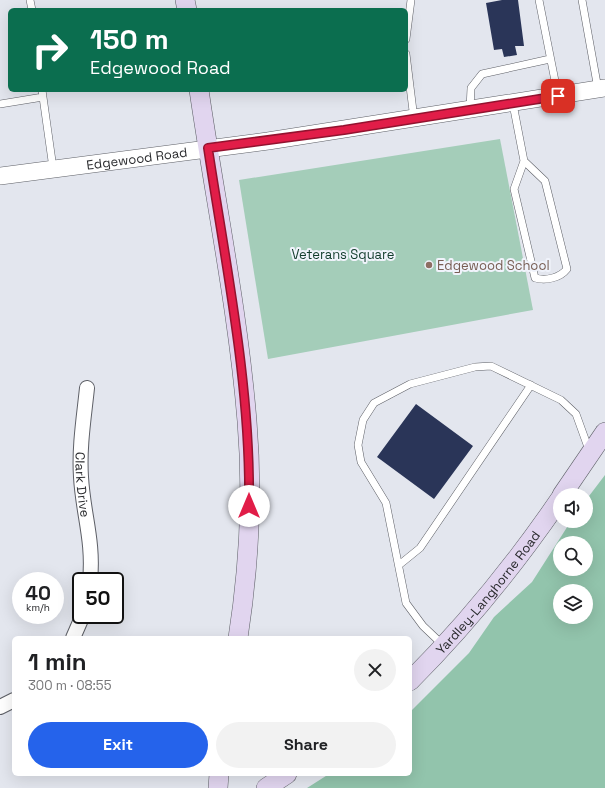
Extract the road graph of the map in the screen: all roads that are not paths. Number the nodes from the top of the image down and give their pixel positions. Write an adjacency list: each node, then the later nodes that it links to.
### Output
1 (411, 0): 4 (lane)
2 (539, 0): 5 (lane)
3 (582, 0): 7 (lane)
4 (408, 23)
5 (550, 59): 10 (lane); 13 (lane)
6 (408, 70): 14 (lane)
7 (601, 89): 10 (street, Edgewood Road)
8 (199, 92): 15 (main road)
9 (43, 94): 11 (lane); 17 (lane)
10 (558, 96): 12 (street, Edgewood Road)
11 (0, 104)
12 (513, 104): 13 (street, Edgewood Road); 16 (lane)
13 (470, 110): 14 (street, Edgewood Road)
14 (414, 119): 15 (street, Edgewood Road)
15 (208, 148): 17 (street, Edgewood Road); 29 (main road)
16 (524, 161): 16 (lane)
17 (53, 168): 18 (street, Edgewood Road)
18 (0, 176)
19 (531, 386): 22 (lane); 25 (lane); 25 (lane)
20 (87, 388): 26 (street, Clark Drive)
21 (605, 432): 22 (main road)
22 (590, 454): 23 (main road)
23 (567, 488)
24 (553, 508): 30 (main road, Yardley-Langhorne Road)
25 (398, 565): 30 (lane)
26 (91, 572)
27 (79, 624): 28 (street)
28 (74, 636)
29 (238, 636)
30 (445, 646): 31 (main road, Yardley-Langhorne Road)
31 (412, 679)
32 (12, 701): 33 (street)
33 (0, 707)
34 (219, 776): 36 (main road)
35 (285, 776): 37 (main road)
36 (218, 788)
37 (266, 788)

